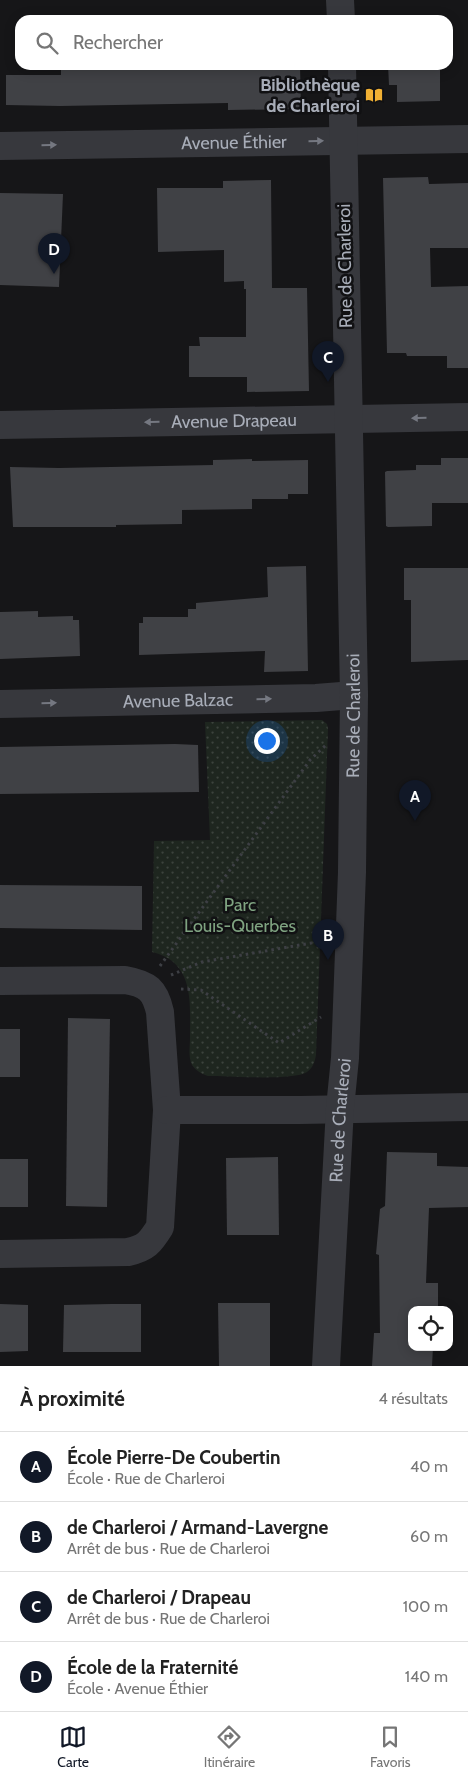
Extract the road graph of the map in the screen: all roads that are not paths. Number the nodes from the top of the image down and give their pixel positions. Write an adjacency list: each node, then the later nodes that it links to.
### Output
1 (340, 0): 2 (street)
2 (341, 15)
3 (342, 70): 5 (street, Rue de Charleroi)
4 (468, 139): 5 (street, Avenue Éthier)
5 (343, 140): 6 (street, Avenue Éthier, one-way to 5); 8 (street, Rue de Charleroi)
6 (0, 146)
7 (468, 417): 8 (street, Avenue Drapeau, one-way to 8)
8 (348, 420): 9 (street, Avenue Drapeau, one-way to 9); 11 (street, Rue de Charleroi)
9 (0, 425)
10 (0, 704): 11 (street, Avenue Balzac, one-way to 11)
11 (354, 707): 14 (street, Rue de Charleroi)
12 (0, 981): 15 (street)
13 (468, 1107): 14 (street)
14 (340, 1108): 15 (street); 17 (street, Rue de Charleroi)
15 (166, 1110): 16 (street)
16 (0, 1254)
17 (326, 1366)

